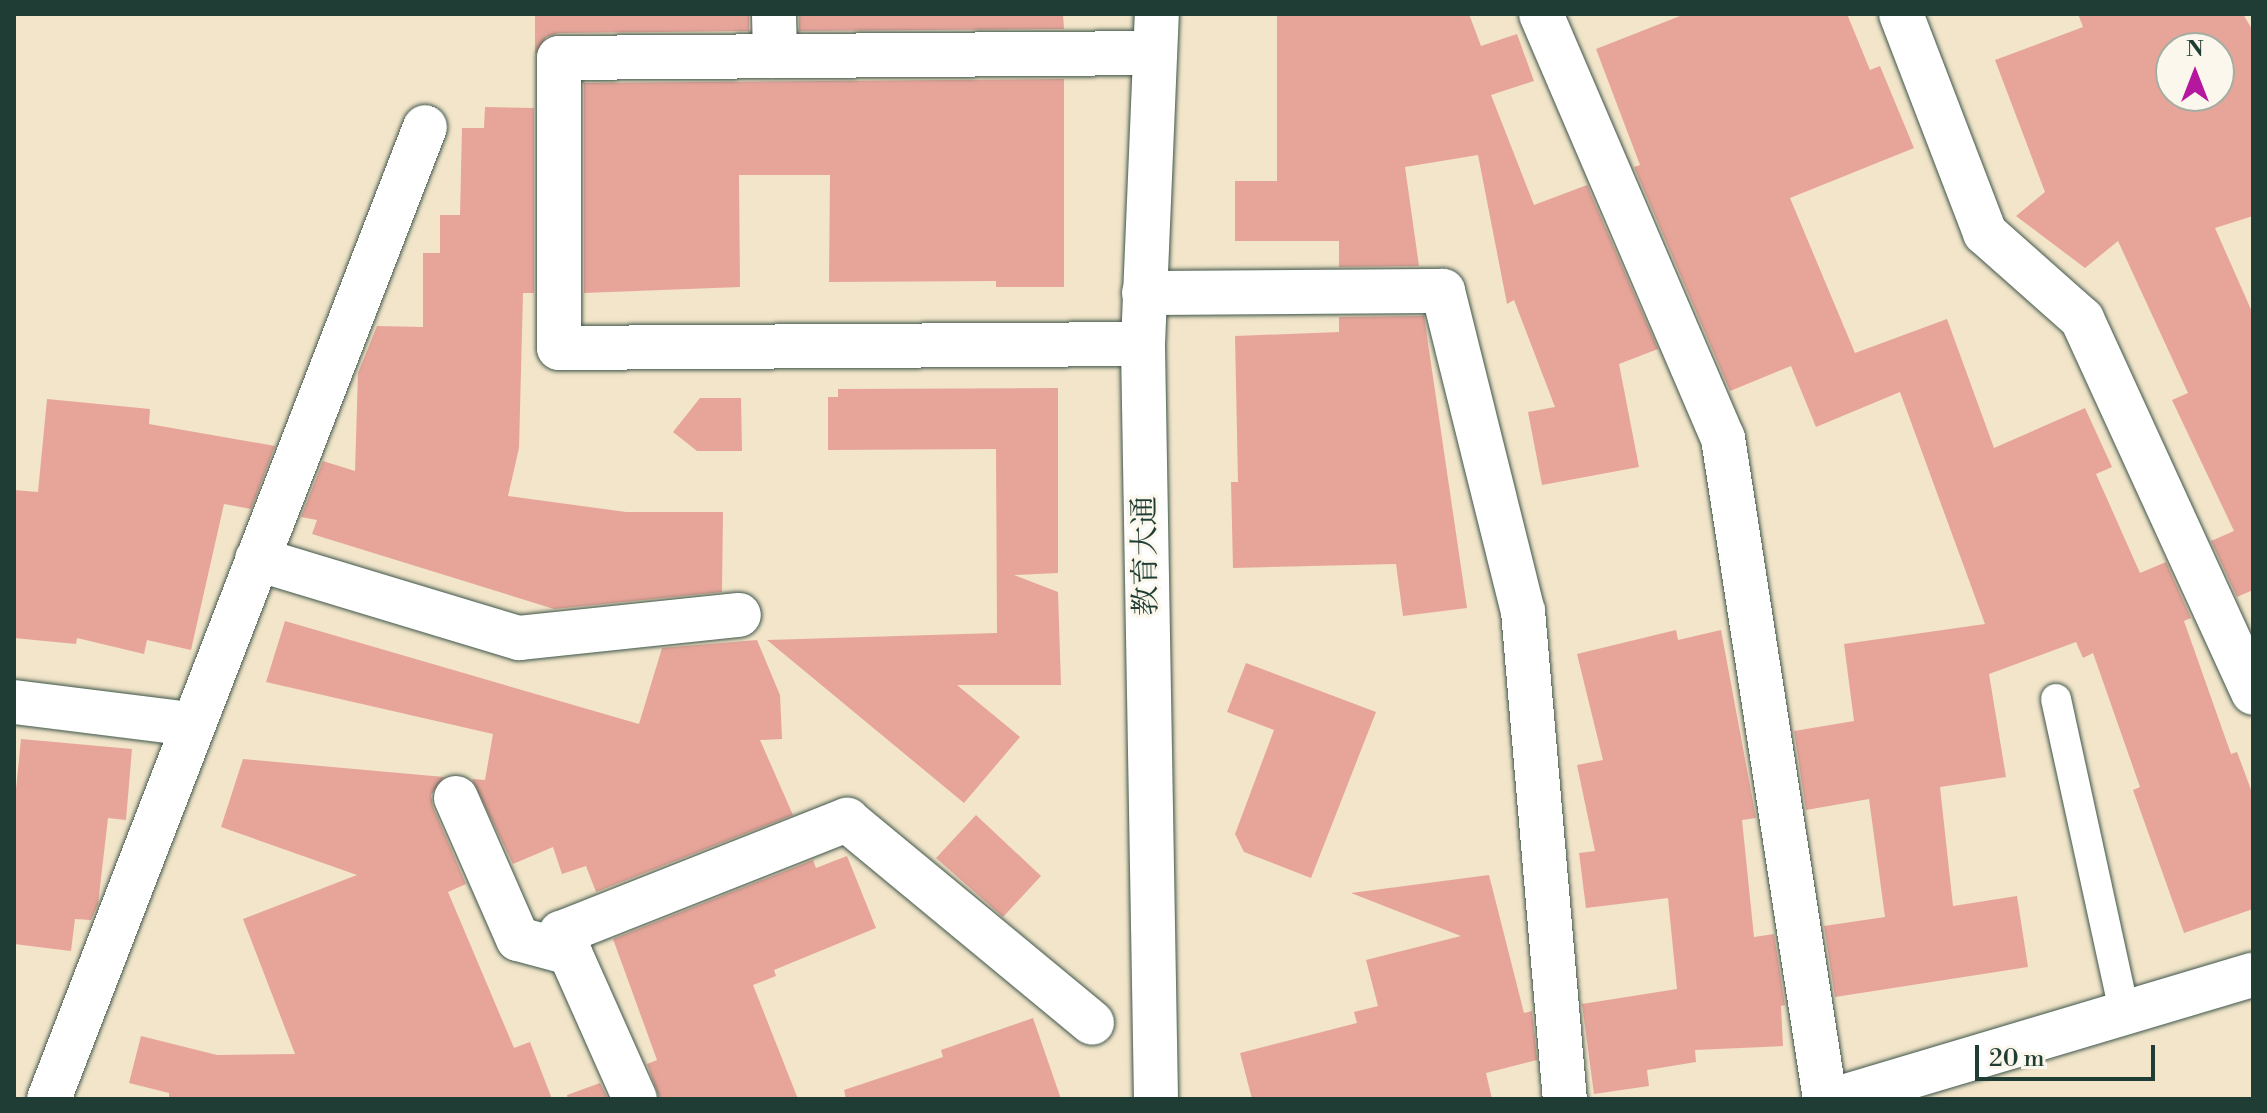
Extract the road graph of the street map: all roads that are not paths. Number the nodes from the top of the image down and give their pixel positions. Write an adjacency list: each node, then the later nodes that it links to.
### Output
1 (1541, 14): 23 (street)
2 (1901, 14): 10 (street)
3 (1156, 33): 4 (street); 6 (street, 教育大通)
4 (775, 35): 7 (street)
5 (425, 127): 8 (street)
6 (1144, 293): 7 (street, 教育大通); 22 (street)
7 (1143, 344): 21 (street, 教育大通)
8 (257, 559): 9 (street); 13 (street)
9 (739, 615)
10 (2253, 693)
11 (2056, 699): 17 (lane)
12 (14, 702): 13 (street)
13 (191, 724): 19 (street)
14 (456, 798): 15 (street)
15 (570, 953): 18 (street); 20 (street)
16 (2253, 975): 17 (street)
17 (2124, 1011): 24 (street)
18 (1092, 1023)
19 (49, 1099)
20 (635, 1099)
21 (1156, 1099)
22 (1565, 1099)
23 (1825, 1099)
24 (1836, 1099)

